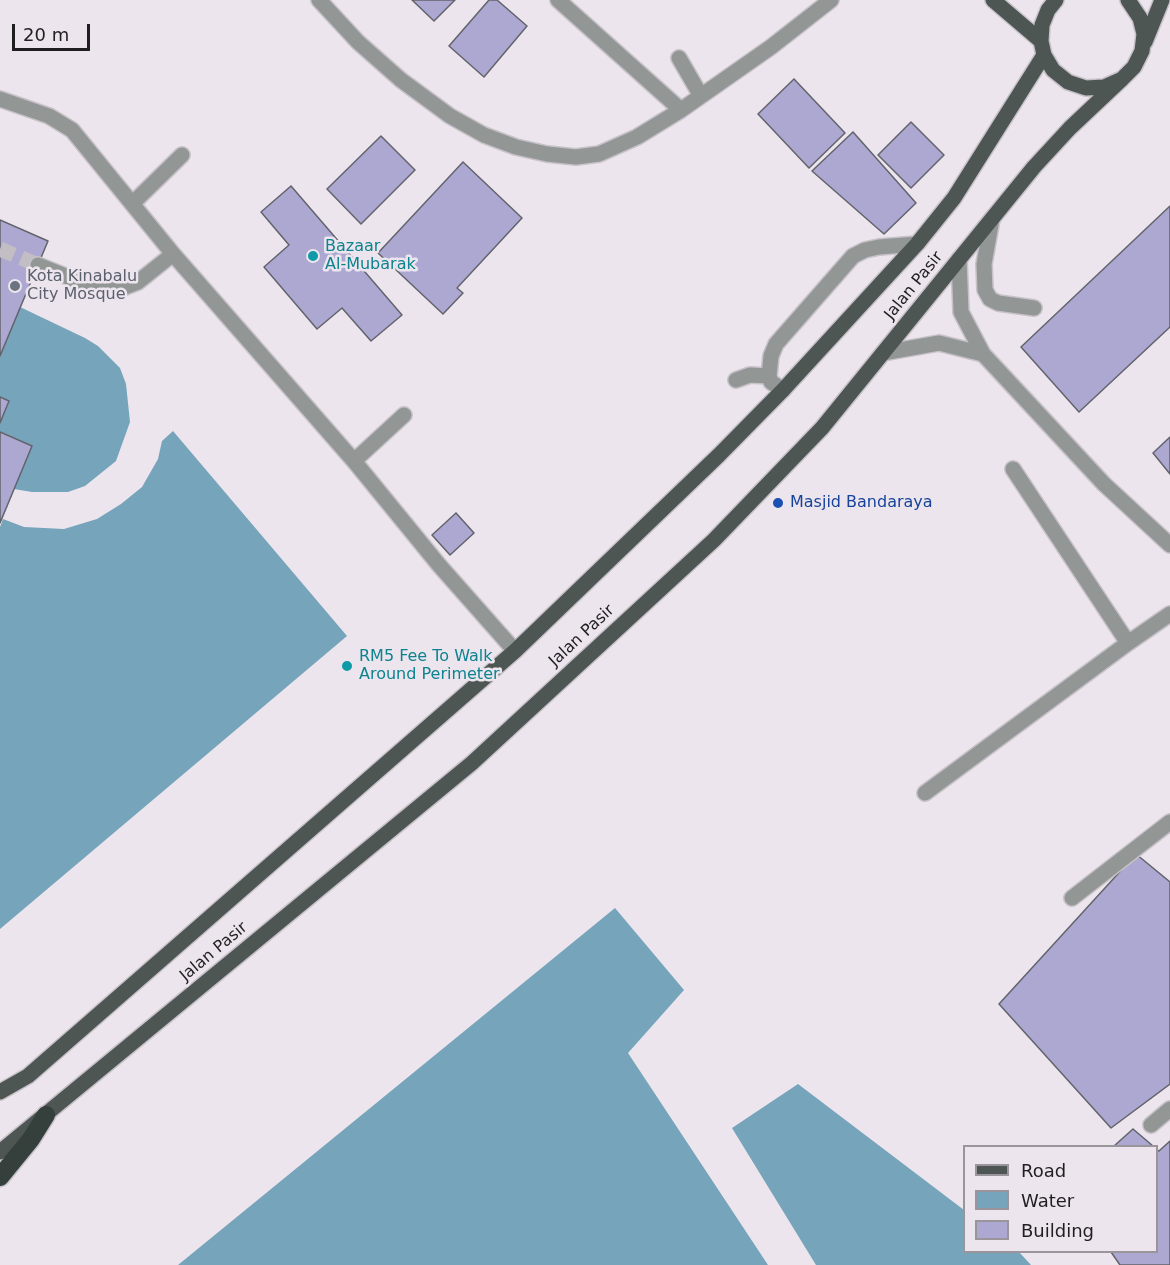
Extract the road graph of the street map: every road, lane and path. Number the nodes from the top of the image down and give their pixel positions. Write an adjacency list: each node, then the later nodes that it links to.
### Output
1 (320, 0): 14 (street)
2 (558, 0): 14 (street)
3 (831, 0): 12 (street)
4 (993, 0): 8 (main road)
5 (1056, 0): 8 (main road)
6 (1128, 0): 9 (main road)
7 (1162, 0): 9 (main road)
8 (1042, 48): 11 (main road); 18 (main road, Jalan Pasir)
9 (1142, 51): 11 (main road, Jalan Pasir)
10 (680, 58): 12 (street)
11 (1122, 79): 17 (main road, Jalan Pasir)
12 (701, 96): 14 (street)
13 (0, 99): 16 (street)
14 (681, 110)
15 (182, 155): 16 (street)
16 (132, 204): 19 (street)
17 (992, 219): 20 (main road, Jalan Pasir); 22 (street)
18 (917, 244): 25 (street); 27 (main road, Jalan Pasir)
19 (173, 254): 21 (street); 29 (street)
20 (959, 259): 23 (main road, Jalan Pasir); 24 (street)
21 (38, 265)
22 (1034, 308)
23 (883, 353): 24 (street); 40 (main road, Jalan Pasir)
24 (983, 354): 31 (street)
25 (769, 376): 26 (street); 27 (street)
26 (736, 380)
27 (783, 390): 34 (main road, Jalan Pasir)
28 (404, 415): 29 (street)
29 (354, 461): 34 (street)
30 (1013, 469): 33 (street)
31 (1170, 545)
32 (1170, 614): 33 (street)
33 (1128, 643): 35 (street)
34 (515, 651): 38 (main road, Jalan Pasir)
35 (925, 793)
36 (1170, 822): 37 (street)
37 (1072, 898)
38 (0, 1092)
39 (1170, 1109): 41 (street)
40 (46, 1115): 42 (main road, Jalan Pasir); 43 (highway)
41 (1151, 1125)
42 (0, 1152)
43 (0, 1177)

